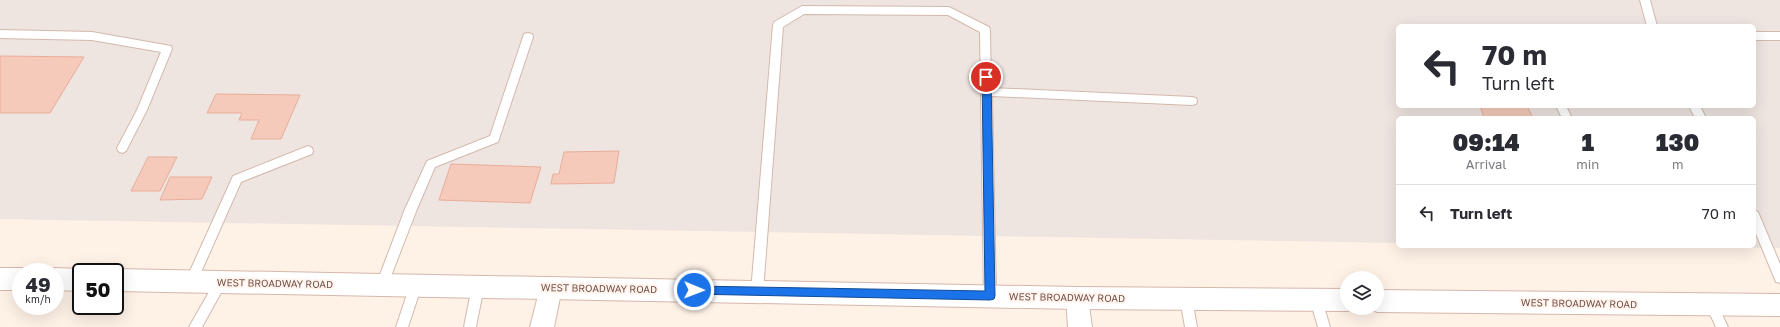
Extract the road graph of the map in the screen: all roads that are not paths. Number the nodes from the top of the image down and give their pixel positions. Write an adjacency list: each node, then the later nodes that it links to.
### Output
1 (1645, 0): 2 (lane)
2 (1651, 24)
3 (0, 34): 9 (lane)
4 (1756, 36): 5 (lane)
5 (1780, 36)
6 (528, 37): 18 (lane)
7 (987, 92): 8 (lane); 22 (lane); 23 (lane)
8 (1192, 101)
9 (122, 148)
10 (308, 151): 16 (lane)
11 (1756, 220): 12 (lane)
12 (1780, 278)
13 (0, 279): 14 (main road)
14 (12, 279)
15 (124, 280): 16 (main road, WEST BROADWAY ROAD)
16 (191, 282): 17 (main road, WEST BROADWAY ROAD)
17 (220, 282): 18 (main road, WEST BROADWAY ROAD); 31 (lane)
18 (382, 285): 19 (main road, WEST BROADWAY ROAD)
19 (416, 285): 20 (main road, WEST BROADWAY ROAD); 32 (lane)
20 (478, 286): 21 (main road, WEST BROADWAY ROAD); 33 (lane)
21 (551, 288): 22 (main road, WEST BROADWAY ROAD); 34 (street)
22 (757, 292): 23 (main road, WEST BROADWAY ROAD)
23 (990, 296): 24 (main road, WEST BROADWAY ROAD)
24 (1077, 298): 25 (main road, WEST BROADWAY ROAD); 35 (street)
25 (1186, 299): 26 (main road, WEST BROADWAY ROAD); 36 (lane)
26 (1316, 300): 27 (main road, WEST BROADWAY ROAD); 37 (lane)
27 (1340, 300)
28 (1384, 301): 29 (main road, WEST BROADWAY ROAD)
29 (1711, 304): 30 (main road, WEST BROADWAY ROAD); 38 (lane)
30 (1780, 305)
31 (195, 327)
32 (402, 327)
33 (470, 327)
34 (542, 327)
35 (1080, 327)
36 (1191, 327)
37 (1324, 327)
38 (1722, 327)

